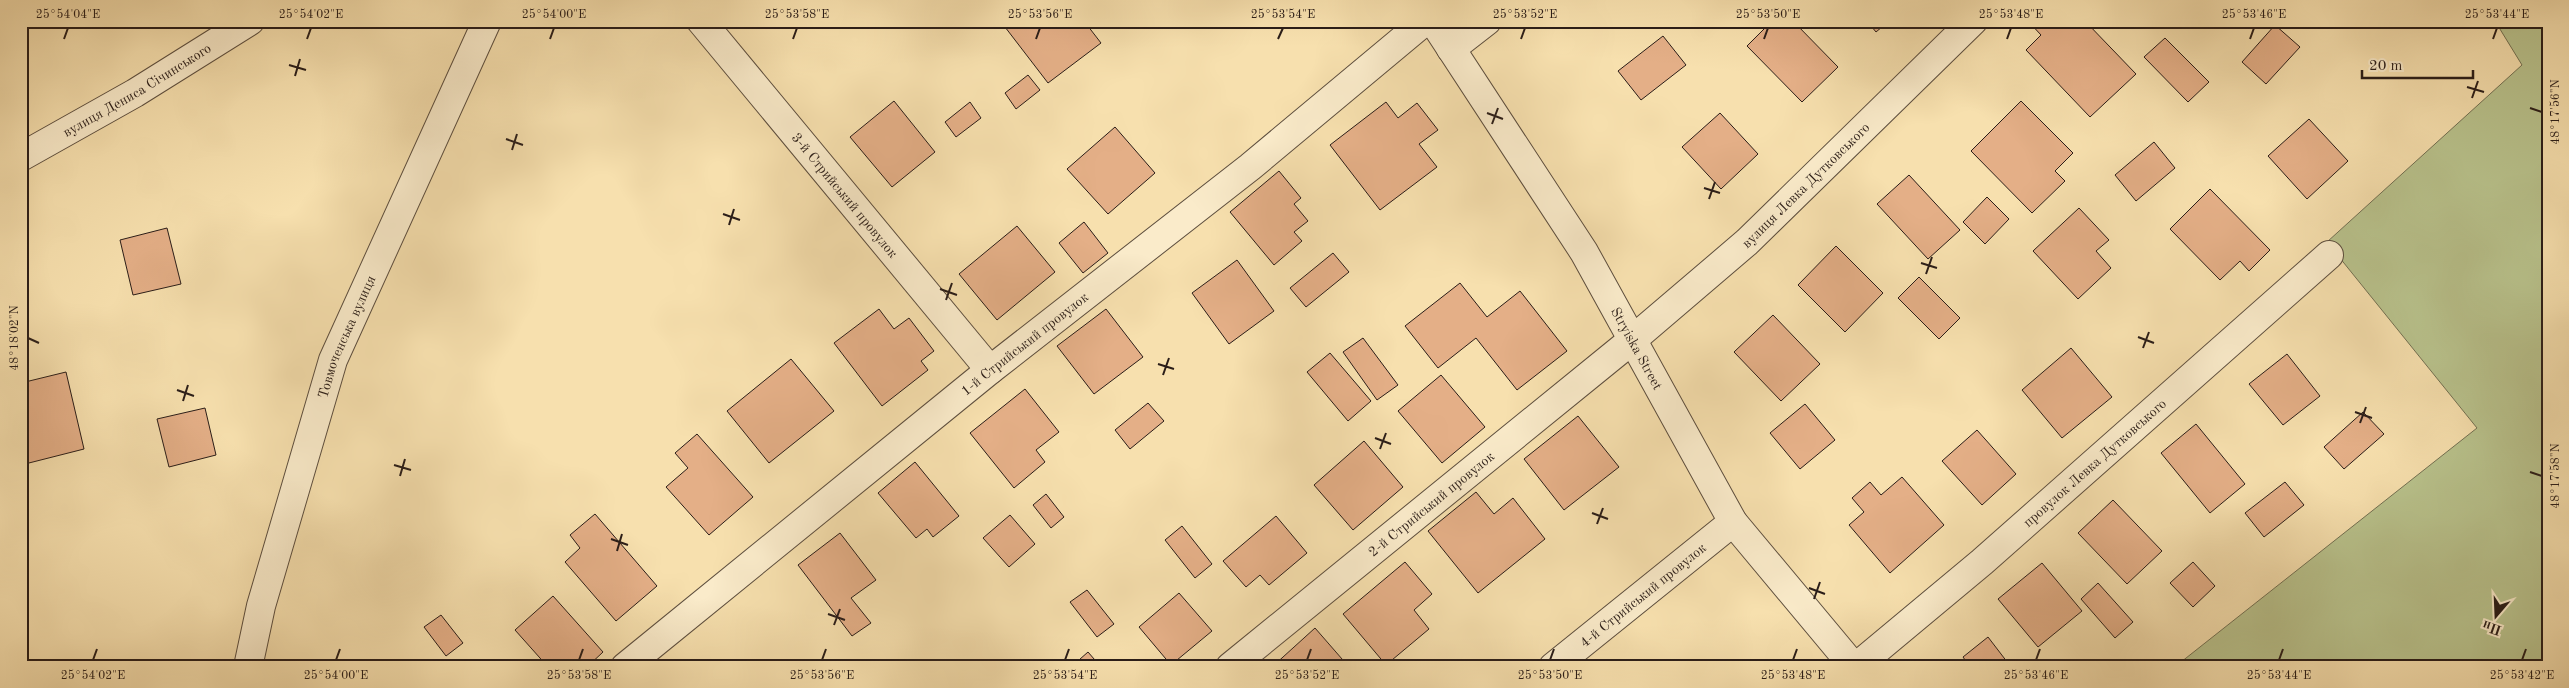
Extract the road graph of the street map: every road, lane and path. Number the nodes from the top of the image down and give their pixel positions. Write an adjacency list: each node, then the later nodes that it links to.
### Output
1 (250, 21): 9 (street, вулиця Дениса Січинського)
2 (487, 21): 14 (street, Товмоченська вулиця)
3 (701, 21): 12 (street, 3-й Стрийський провулок)
4 (1425, 21): 12 (street, 1-й Стрийський провулок)
5 (1433, 21): 8 (street, Stryiska Street)
6 (1487, 21): 8 (street)
7 (1973, 21): 11 (street, вулиця Левка Дутковського)
8 (1452, 49): 11 (street, Stryiska Street)
9 (21, 157)
10 (2329, 255): 18 (street, провулок Левка Дутковського)
11 (1631, 341): 13 (street, Stryiska Street); 16 (street, 2-й Стрийський провулок)
12 (990, 370): 15 (street, 1-й Стрийський провулок)
13 (1733, 522): 17 (street, 4-й Стрийський провулок); 18 (street, Stryiska Street)
14 (248, 667)
15 (625, 667)
16 (1230, 667)
17 (1553, 667)
18 (1855, 667)

